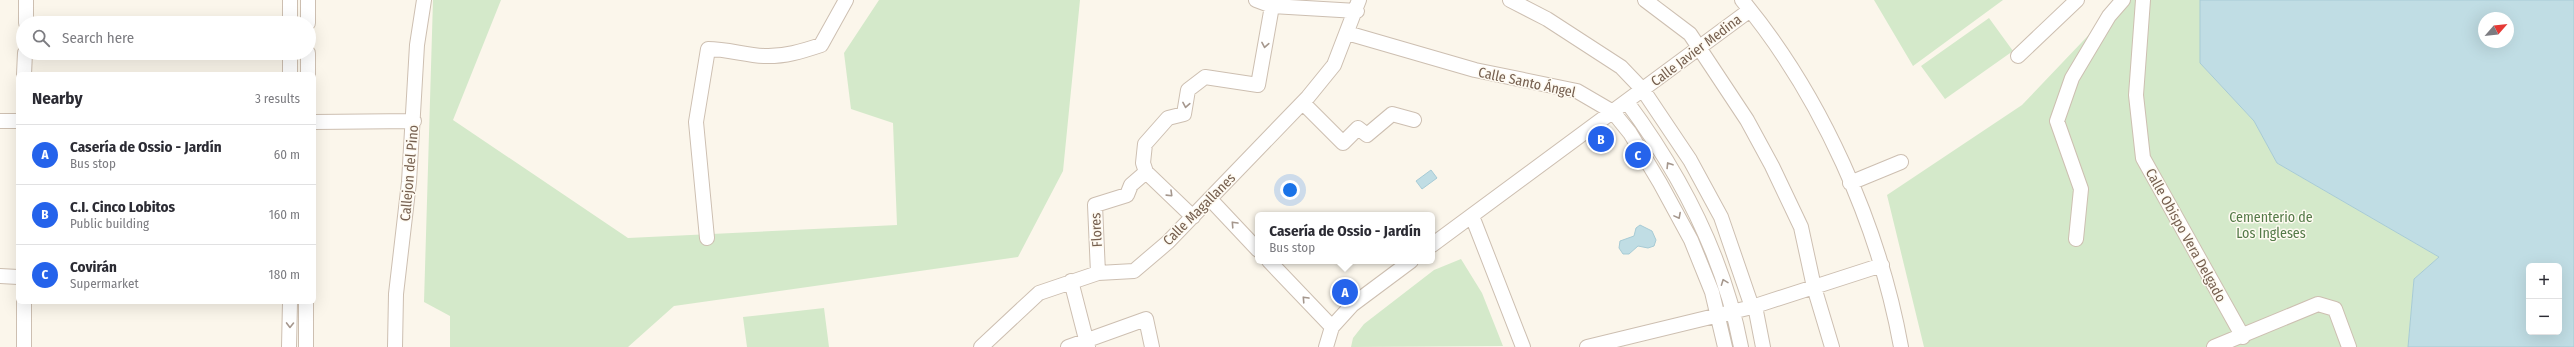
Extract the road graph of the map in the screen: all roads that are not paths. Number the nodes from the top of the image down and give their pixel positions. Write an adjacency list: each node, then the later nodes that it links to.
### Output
1 (26, 0): 15 (street)
2 (290, 0): 16 (street)
3 (308, 0): 17 (street)
4 (424, 0): 34 (street, Callejon del Pino)
5 (846, 0): 42 (street)
6 (1256, 0): 13 (street)
7 (1510, 0): 27 (street)
8 (1645, 0): 19 (street)
9 (2077, 0): 20 (street)
10 (2123, 0): 43 (street)
11 (2143, 0): 61 (street, Calle Obispo Vera Delgado)
12 (1746, 5): 19 (street, Calle Javier Medina); 38 (street)
13 (1272, 6): 14 (street); 37 (street, one-way to 37)
14 (1358, 6): 18 (street, Calle Magallanes)
15 (26, 16)
16 (290, 16)
17 (308, 16)
18 (1347, 32): 29 (street, Calle Magallanes); 30 (street, Calle Santo Ángel)
19 (1699, 48): 27 (street, Calle Javier Medina); 53 (street)
20 (2018, 56)
21 (25, 60): 24 (street)
22 (290, 60): 25 (street)
23 (308, 60): 26 (street)
24 (24, 72)
25 (290, 72)
26 (308, 72)
27 (1643, 90): 28 (street, Calle Javier Medina); 57 (street)
28 (1627, 102): 30 (street, Calle Javier Medina); 58 (street, one-way to 28)
29 (1303, 103): 31 (street); 39 (street, Calle Magallanes)
30 (1613, 112): 40 (street, Calle Javier Medina); 59 (street, Calle Santo Ángel, one-way to 59)
31 (1414, 120)
32 (0, 121): 33 (street)
33 (16, 121)
34 (414, 121): 35 (street); 68 (street, Callejon del Pino)
35 (316, 122)
36 (1901, 162): 38 (street)
37 (1146, 172): 41 (street, one-way to 41); 49 (street, Flores)
38 (1850, 183): 48 (street)
39 (1210, 199): 41 (street, Calle Magallanes); 45 (street, one-way to 39)
40 (1472, 216): 44 (street, Calle Javier Medina); 73 (street)
41 (1193, 217): 49 (street, Calle Magallanes)
42 (707, 238)
43 (2076, 239)
44 (1435, 243)
45 (1255, 247)
46 (1272, 264): 60 (street, one-way to 46)
47 (1407, 264): 60 (street)
48 (1882, 265): 53 (street); 79 (street)
49 (1098, 272): 52 (street, Calle Magallanes)
50 (0, 276): 51 (street)
51 (16, 277)
52 (1071, 280): 64 (street); 69 (street, Calle Magallanes)
53 (1814, 287): 57 (street); 78 (street)
54 (24, 304): 65 (street)
55 (290, 304): 66 (street, one-way to 66)
56 (306, 304): 67 (street)
57 (1754, 307): 58 (street); 77 (street)
58 (1734, 312): 59 (street); 76 (street)
59 (1719, 315): 62 (street); 75 (street, Calle Santo Ángel)
60 (1332, 327): 72 (street)
61 (2243, 337): 63 (street); 80 (street)
62 (1644, 341): 74 (street)
63 (2348, 341)
64 (1087, 344): 70 (street); 71 (street)
65 (24, 347)
66 (289, 347)
67 (306, 347)
68 (395, 347)
69 (980, 347)
70 (1068, 347)
71 (1152, 347)
72 (1326, 347)
73 (1523, 347)
74 (1587, 347)
75 (1725, 347)
76 (1741, 347)
77 (1762, 347)
78 (1832, 347)
79 (1901, 347)
80 (2214, 347)

